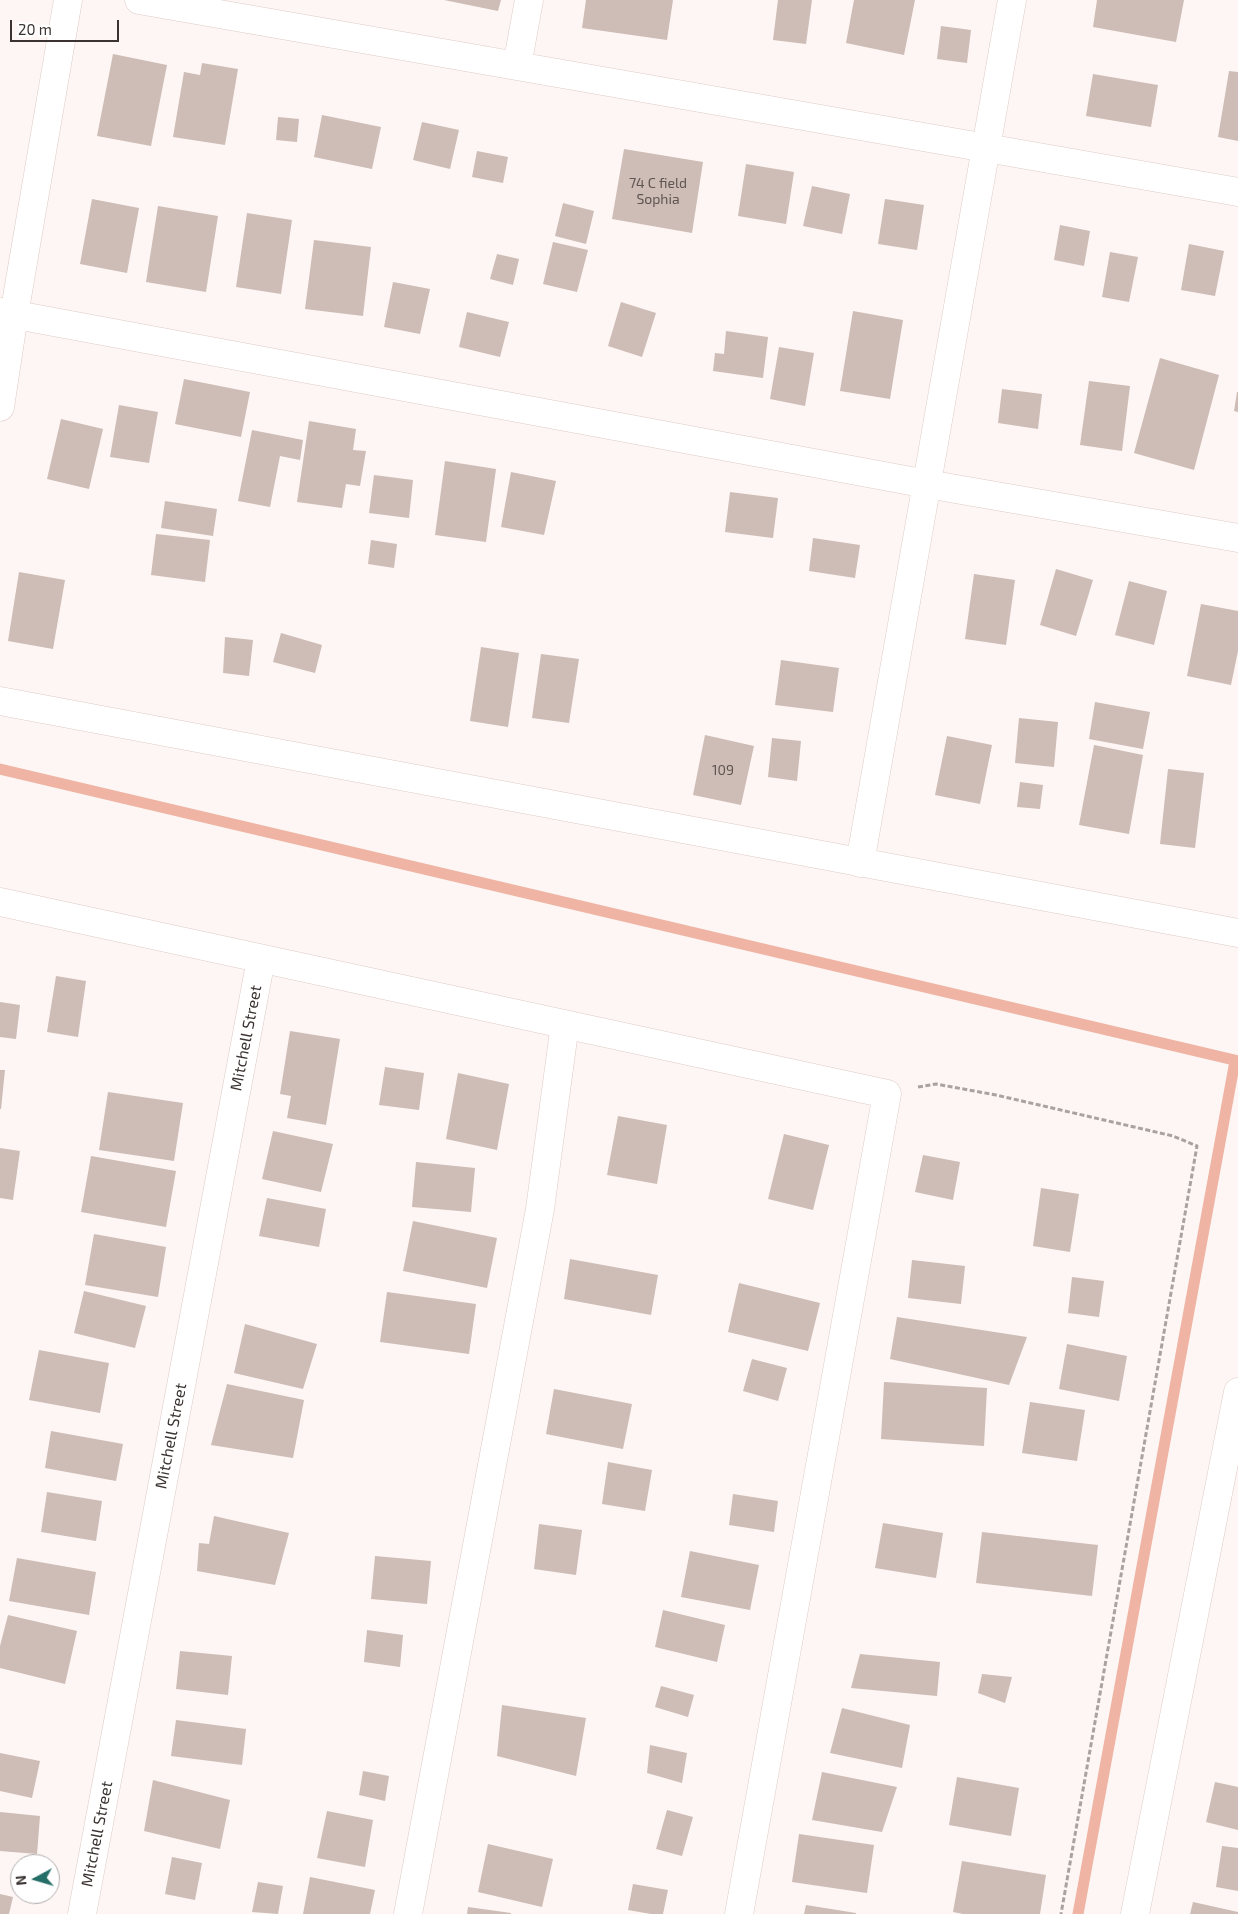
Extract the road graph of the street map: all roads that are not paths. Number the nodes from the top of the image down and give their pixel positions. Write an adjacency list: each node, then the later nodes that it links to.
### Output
1 (68, 0): 8 (street)
2 (139, 0): 5 (street)
3 (529, 0): 5 (street)
4 (1012, 0): 6 (street)
5 (517, 66): 6 (street)
6 (986, 149): 7 (street); 10 (street)
7 (1238, 192)
8 (7, 314): 9 (street); 10 (street)
9 (0, 407)
10 (927, 484): 11 (street); 13 (street)
11 (1238, 538)
12 (0, 701): 13 (street)
13 (860, 863): 15 (street)
14 (0, 902): 16 (street)
15 (1238, 933)
16 (261, 959): 17 (street); 19 (street, Mitchell Street)
17 (565, 1024): 20 (street); 21 (street)
18 (1238, 1392): 22 (street)
19 (82, 1914)
20 (408, 1914)
21 (739, 1914)
22 (1135, 1914)

